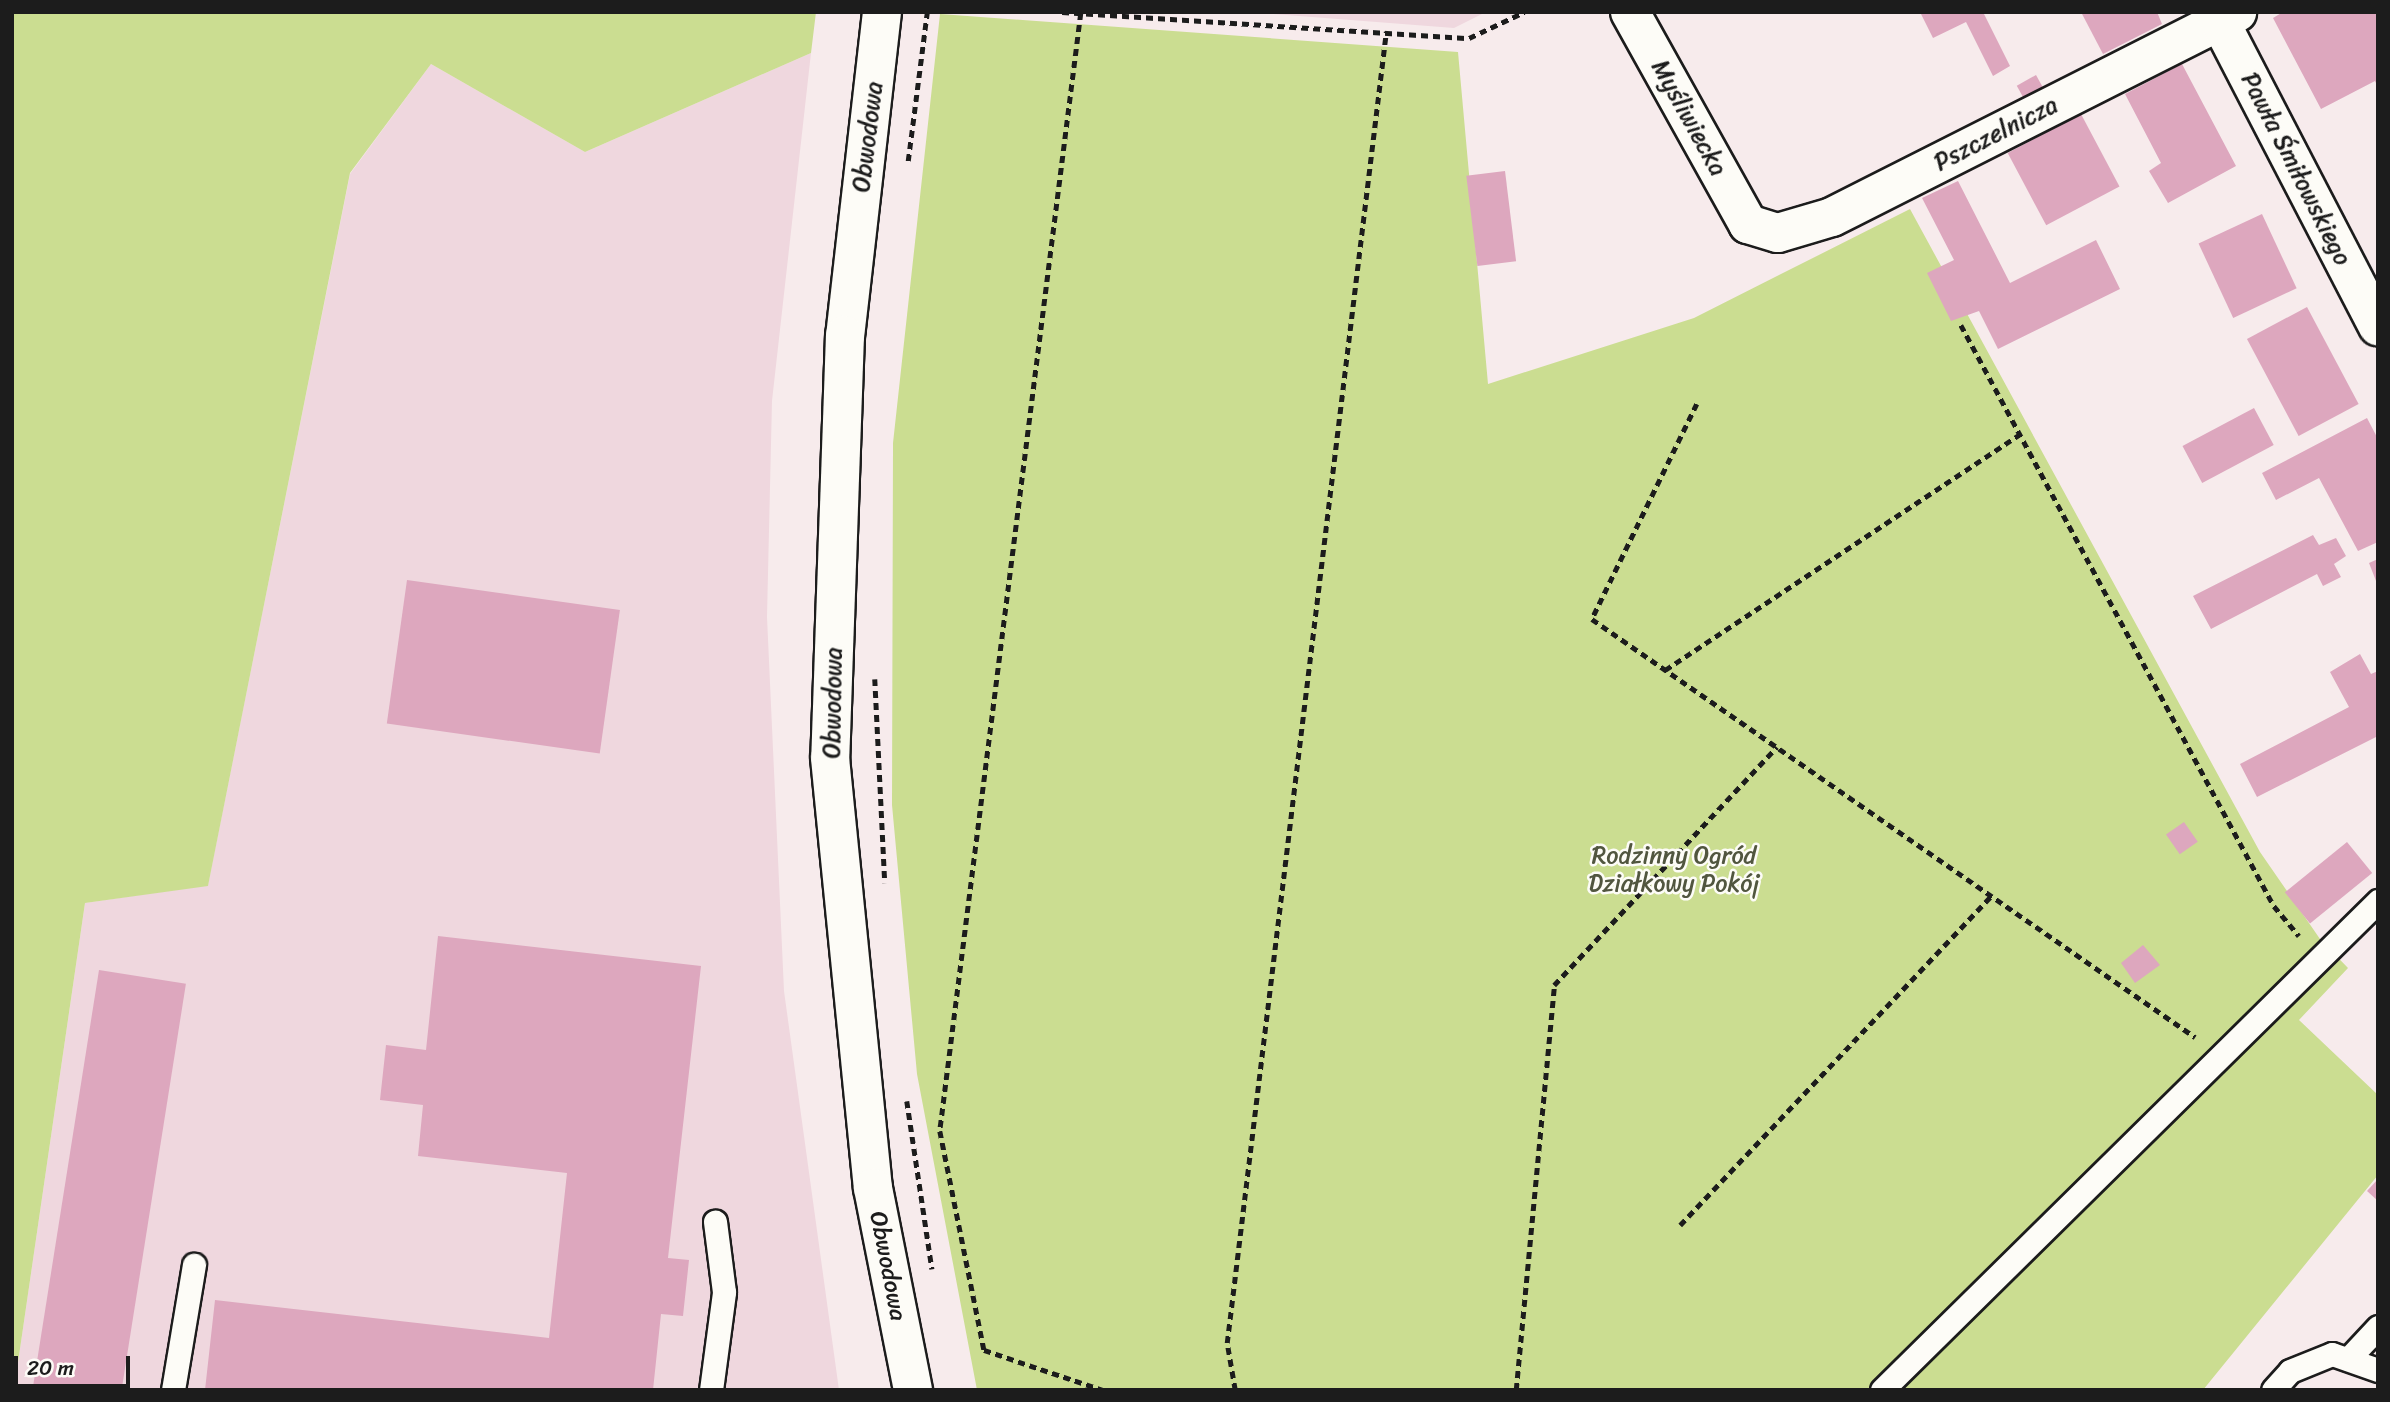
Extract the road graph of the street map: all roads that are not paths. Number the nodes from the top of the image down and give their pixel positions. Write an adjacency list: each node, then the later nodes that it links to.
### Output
1 (882, 12): 14 (street, Obwodowa)
2 (1630, 12): 4 (street, Myśliwiecka)
3 (2224, 15): 4 (street, Pszczelnicza); 5 (street, Pawła Śmiłowskiego)
4 (1748, 224)
5 (2378, 326)
6 (2378, 901): 15 (lane)
7 (715, 1222): 13 (lane)
8 (194, 1265): 12 (lane)
9 (2378, 1327): 10 (lane)
10 (2348, 1359): 11 (lane); 16 (lane)
11 (2378, 1370)
12 (173, 1390)
13 (711, 1390)
14 (913, 1390)
15 (1882, 1390)
16 (2273, 1390)

